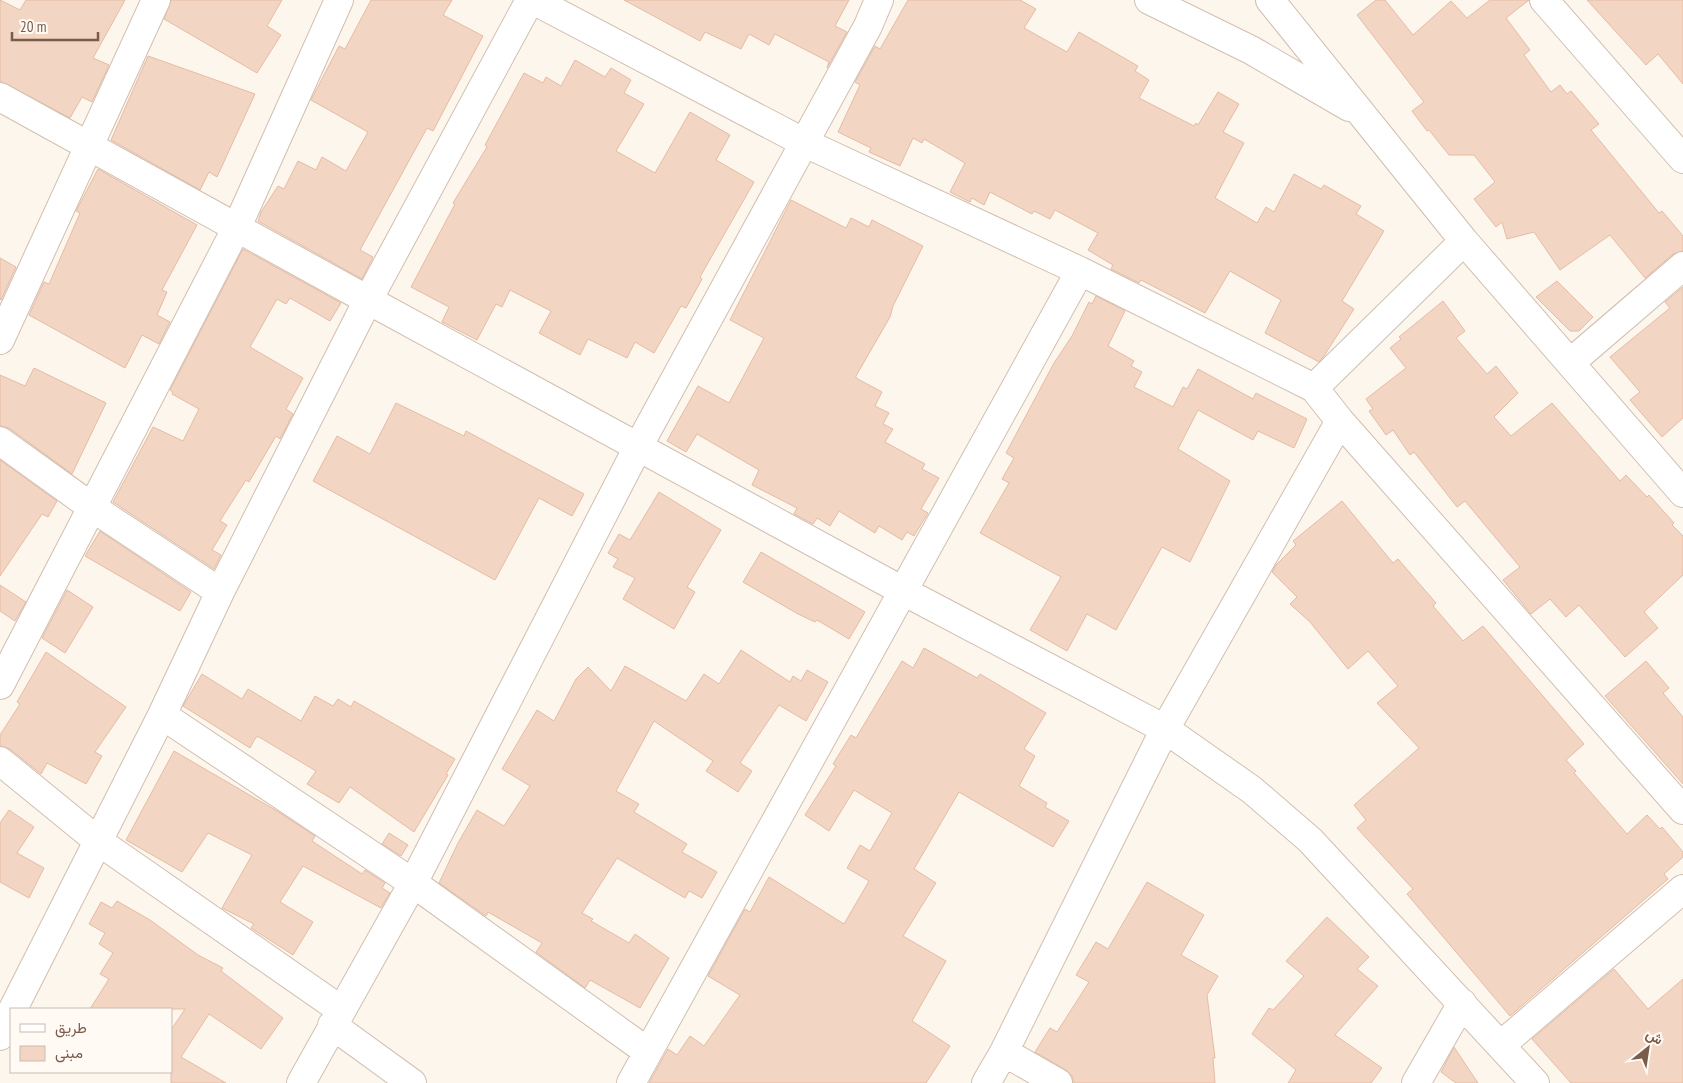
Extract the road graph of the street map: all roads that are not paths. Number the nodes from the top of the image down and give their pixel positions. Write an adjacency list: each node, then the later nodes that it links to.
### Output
1 (156, 0): 11 (street)
2 (340, 0): 13 (street)
3 (532, 0): 10 (street); 17 (street)
4 (879, 0): 10 (street)
5 (1150, 0): 9 (street)
6 (1270, 0): 9 (street)
7 (1544, 0): 12 (street)
8 (0, 97): 11 (street)
9 (1364, 116): 14 (street)
10 (805, 142): 16 (street); 23 (street)
11 (90, 146): 13 (street); 18 (street)
12 (1683, 159)
13 (237, 226): 17 (street); 25 (street)
14 (1464, 241): 19 (street); 20 (street)
15 (1683, 266): 19 (street)
16 (1080, 271): 20 (street); 26 (street)
17 (368, 300): 23 (street); 27 (street)
18 (0, 340)
19 (1570, 363): 24 (street)
20 (1314, 388): 21 (street)
21 (1340, 421): 30 (street); 32 (street)
22 (0, 441): 25 (street)
23 (638, 448): 26 (street); 34 (street)
24 (1683, 494)
25 (93, 508): 27 (street); 28 (street)
26 (903, 591): 30 (street); 42 (street)
27 (220, 592): 29 (street)
28 (0, 685)
29 (162, 715): 33 (street); 34 (street)
30 (1165, 729): 36 (street); 43 (street)
31 (0, 761): 33 (street)
32 (1683, 810)
33 (98, 841): 37 (street); 39 (street)
34 (413, 883): 39 (street); 42 (street)
35 (1683, 888): 41 (street)
36 (1462, 1003): 41 (street); 49 (street)
37 (14, 1008)
38 (10, 1016): 40 (street)
39 (337, 1018): 44 (street); 45 (street)
40 (0, 1036)
41 (1501, 1045): 50 (street)
42 (648, 1052): 46 (street)
43 (1004, 1052): 47 (street); 48 (street)
44 (301, 1083)
45 (412, 1083)
46 (631, 1083)
47 (986, 1083)
48 (1058, 1083)
49 (1416, 1083)
50 (1535, 1083)

